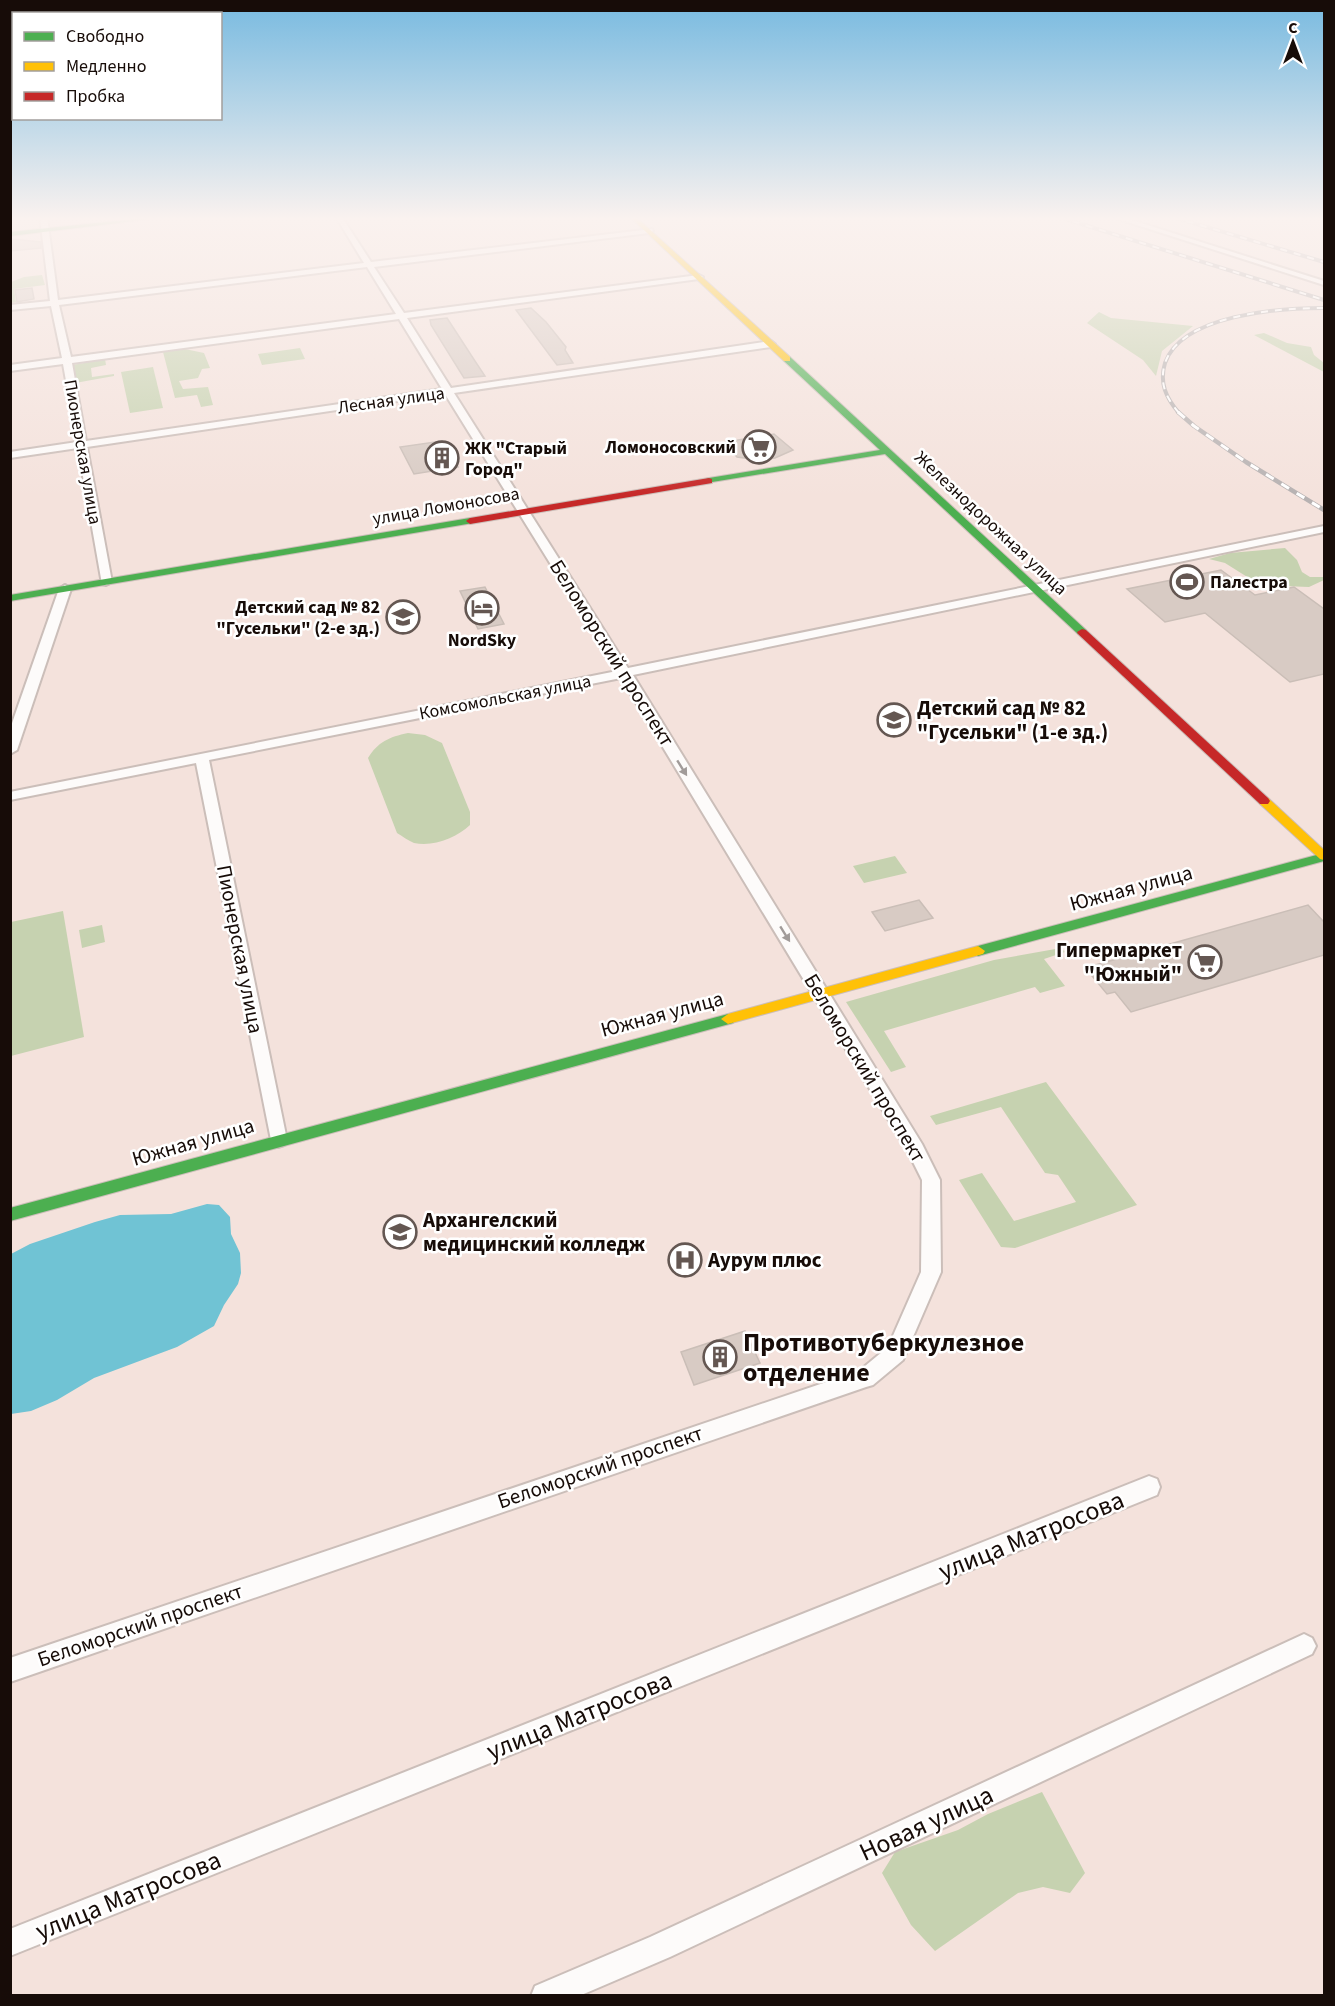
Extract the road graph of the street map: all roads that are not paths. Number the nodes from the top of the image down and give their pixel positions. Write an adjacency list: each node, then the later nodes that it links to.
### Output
1 (57, 311): 7 (street, Пионерская улица)
2 (399, 311): 5 (street, Беломорский проспект)
3 (443, 311): 5 (street)
4 (735, 311): 6 (main road, Железнодорожная улица)
5 (402, 316): 7 (street); 9 (street, Беломорский проспект)
6 (771, 344): 9 (street, Лесная улица); 11 (main road, Железнодорожная улица)
7 (67, 361): 8 (street); 10 (street, Пионерская улица)
8 (10, 368)
9 (449, 391): 10 (street, Лесная улица); 13 (street, Беломорский проспект)
10 (82, 445): 12 (street, Лесная улица); 15 (street, Пионерская улица)
11 (887, 451): 13 (main road, улица Ломоносова); 16 (main road, Железнодорожная улица)
12 (10, 455)
13 (524, 511): 15 (main road, улица Ломоносова); 19 (street, Беломорский проспект)
14 (1324, 529): 16 (street, Комсомольская улица)
15 (106, 582): 17 (main road, улица Ломоносова)
16 (1035, 588): 19 (street, Комсомольская улица); 23 (main road, Железнодорожная улица)
17 (65, 589): 18 (main road, улица Ломоносова); 20 (street)
18 (10, 598)
19 (625, 673): 21 (street, Комсомольская улица); 25 (street, Беломорский проспект, one-way to 25)
20 (10, 750)
21 (201, 758): 22 (street, Комсомольская улица); 26 (street, Пионерская улица)
22 (10, 796)
23 (1317, 841): 24 (main road, Железнодорожная улица)
24 (1324, 857): 25 (main road, Южная улица)
25 (822, 992): 26 (main road, Южная улица); 30 (street, Беломорский проспект)
26 (278, 1140): 27 (main road, Южная улица)
27 (10, 1215)
28 (1149, 1487): 31 (street, улица Матросова)
29 (1304, 1646): 32 (street, Новая улица)
30 (10, 1670)
31 (10, 1943)
32 (545, 1995)

